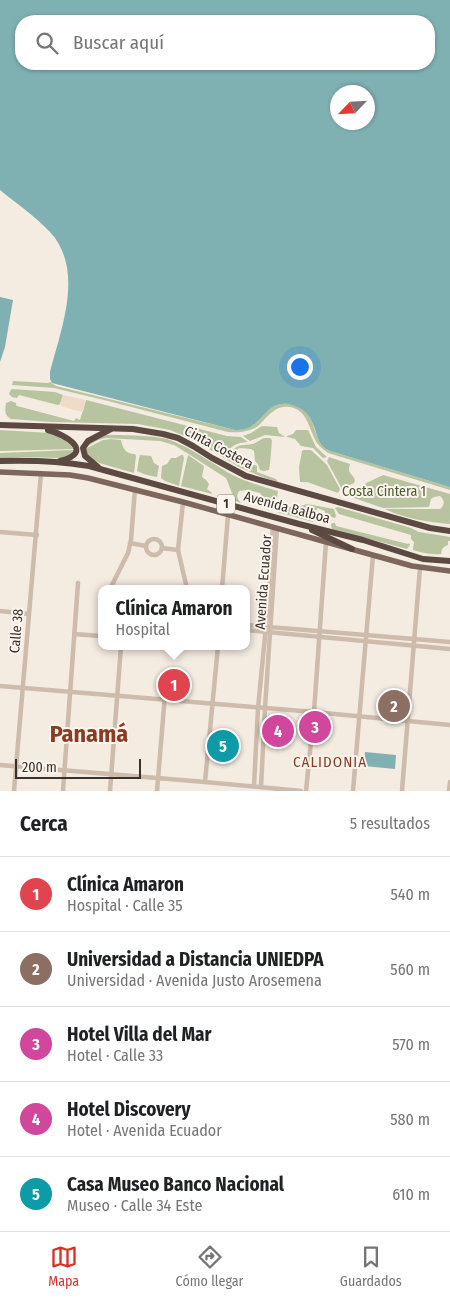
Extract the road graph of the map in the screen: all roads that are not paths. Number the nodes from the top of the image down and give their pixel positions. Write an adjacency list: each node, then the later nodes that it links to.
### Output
1 (0, 426): 2 (highway, Cinta Costera)
2 (36, 427): 3 (highway, Cinta Costera); 5 (highway)
3 (112, 429): 6 (highway); 14 (highway, Cinta Costera)
4 (0, 461): 5 (highway, Avenida Balboa / 1)
5 (57, 462): 6 (highway, Avenida Balboa / 1)
6 (102, 469): 12 (highway, Avenida Balboa / 1)
7 (0, 472): 8 (main road, Avenida Balboa / 1)
8 (42, 473): 9 (main road, Avenida Balboa / 1); 16 (street, Calle 38)
9 (135, 489): 10 (main road, Avenida Balboa / 1); 18 (street)
10 (183, 502): 11 (main road, Avenida Balboa / 1); 22 (street)
11 (228, 514): 13 (main road, Avenida Balboa / 1); 30 (street)
12 (299, 524): 21 (highway); 24 (highway, Avenida Balboa / 1)
13 (275, 528): 17 (main road, Avenida Balboa / 1); 34 (street, Avenida Ecuador)
14 (450, 531)
15 (0, 532): 16 (street)
16 (37, 535): 32 (street, Calle 38)
17 (326, 542): 21 (main road, Avenida Balboa / 1); 36 (street)
18 (130, 544): 19 (street); 28 (street)
19 (146, 546): 20 (street); 20 (street)
20 (162, 548): 22 (street)
21 (352, 549): 23 (main road, Avenida Balboa / 1)
22 (178, 550): 29 (street)
23 (373, 555): 25 (main road, Avenida Balboa / 1); 39 (street)
24 (450, 561)
25 (420, 568): 26 (main road, Avenida Balboa / 1); 42 (street)
26 (450, 571)
27 (78, 583): 38 (street)
28 (112, 585)
29 (186, 585)
30 (222, 585)
31 (0, 611): 32 (street)
32 (29, 614): 51 (street, Calle 38)
33 (250, 625): 34 (street)
34 (269, 626): 36 (street); 37 (street, Avenida Ecuador)
35 (250, 630): 37 (street)
36 (320, 631): 39 (street); 41 (street)
37 (268, 632): 41 (street); 56 (street, Avenida Ecuador); 57 (street, Avenida Ecuador)
38 (74, 634): 40 (street); 52 (street)
39 (366, 635): 42 (street); 43 (street)
40 (98, 636)
41 (319, 638): 43 (street); 58 (street)
42 (414, 639): 44 (street); 45 (street)
43 (366, 641): 45 (street); 59 (street)
44 (450, 642)
45 (413, 646): 46 (street); 60 (street)
46 (450, 649)
47 (121, 650): 53 (street)
48 (218, 650): 55 (street)
49 (167, 671): 54 (street)
50 (0, 686): 51 (street)
51 (22, 688): 52 (street); 63 (street, Calle 38)
52 (70, 692): 53 (street); 64 (street)
53 (118, 696): 54 (street); 65 (street)
54 (165, 700): 55 (street); 66 (street)
55 (213, 704): 56 (street); 67 (street)
56 (258, 708): 57 (street); 70 (street, Avenida Ecuador)
57 (265, 708): 58 (street); 71 (street, Avenida Ecuador)
58 (314, 712): 59 (street); 79 (street)
59 (359, 716): 60 (street); 80 (street)
60 (408, 721): 61 (street); 81 (street)
61 (450, 724)
62 (0, 765): 63 (street)
63 (16, 766): 64 (street); 73 (street, Calle 38)
64 (64, 771): 65 (street); 74 (street)
65 (111, 775): 66 (street); 75 (street)
66 (158, 778): 67 (street); 76 (street)
67 (205, 782): 69 (street)
68 (450, 782): 82 (street)
69 (233, 784): 70 (street); 77 (street)
70 (254, 786): 71 (street)
71 (261, 787): 72 (street)
72 (280, 790): 78 (street)
73 (14, 791)
74 (63, 791)
75 (110, 791)
76 (157, 791)
77 (232, 791)
78 (301, 791)
79 (306, 791)
80 (353, 791)
81 (402, 791)
82 (449, 791)

